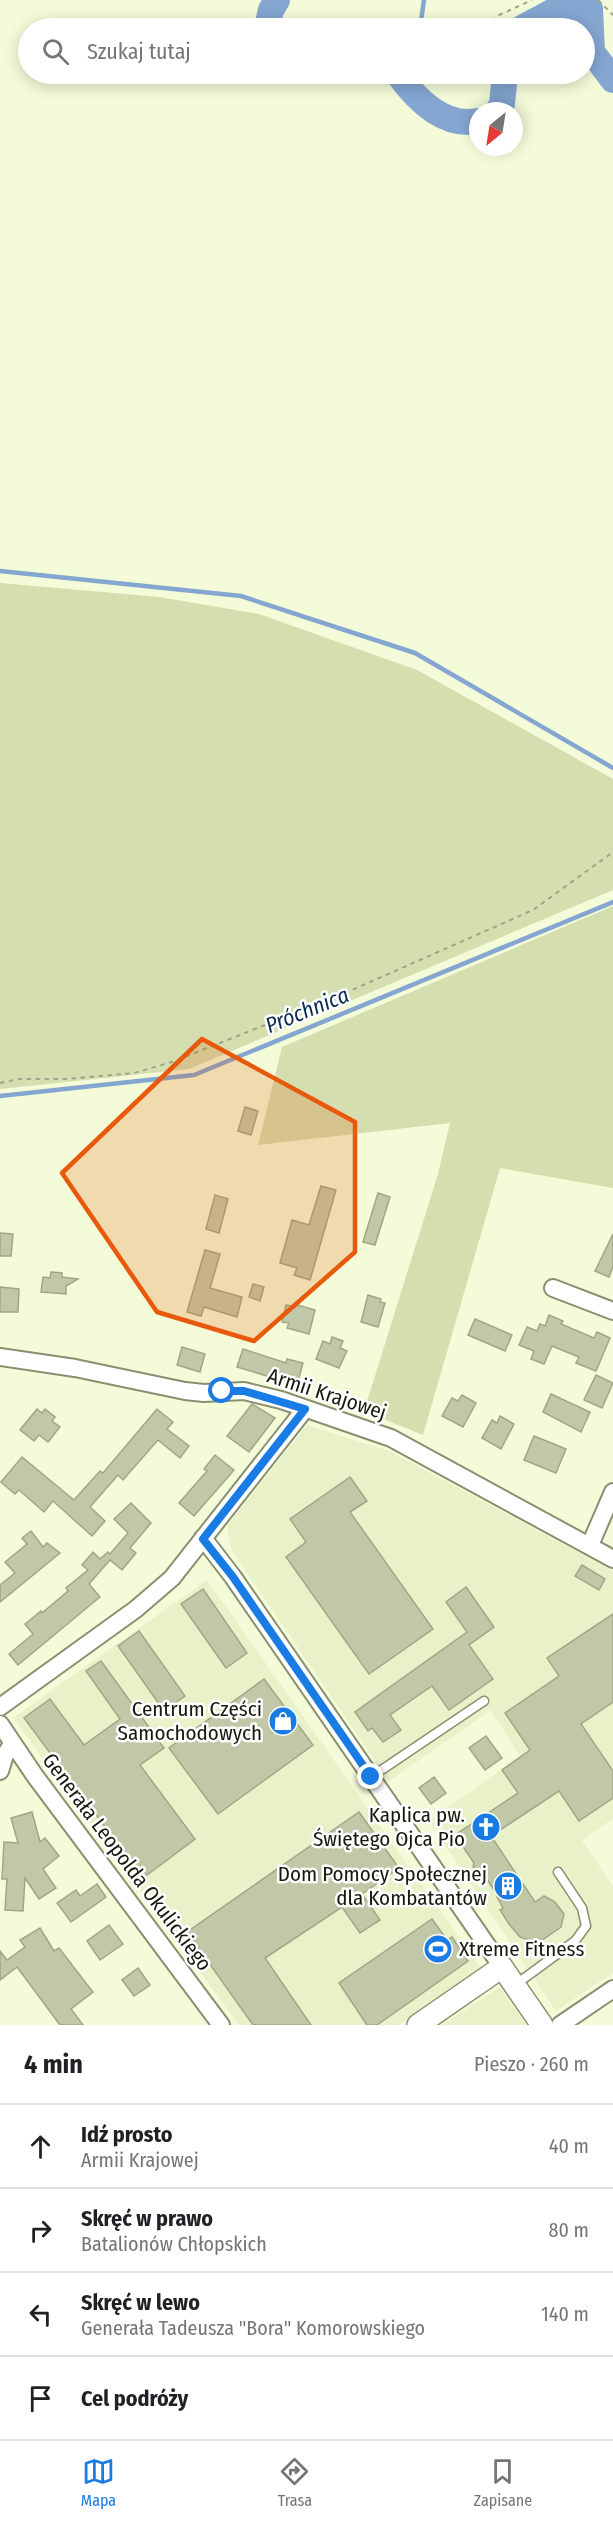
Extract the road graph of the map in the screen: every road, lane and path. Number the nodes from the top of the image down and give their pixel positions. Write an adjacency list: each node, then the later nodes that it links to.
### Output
1 (532, 0): 4 (path)
2 (598, 0): 3 (path)
3 (613, 15)
4 (495, 18)
5 (613, 852): 6 (path)
6 (0, 1083)
7 (553, 1288): 8 (street)
8 (613, 1311)
9 (0, 1357): 10 (street, Armii Krajowej)
10 (305, 1409): 12 (street); 13 (street, Armii Krajowej)
11 (613, 1492): 13 (street)
12 (203, 1539): 16 (street); 20 (street)
13 (590, 1545): 14 (street, Armii Krajowej)
14 (613, 1558)
15 (484, 1701): 20 (lane)
16 (0, 1707)
17 (0, 1724): 18 (street, Generała Leopolda Okulickiego)
18 (12, 1744): 19 (street); 25 (street, Generała Leopolda Okulickiego)
19 (0, 1771)
20 (371, 1777): 22 (street)
21 (558, 1872): 23 (lane)
22 (502, 1967): 23 (street); 26 (street)
23 (514, 1985): 27 (street)
24 (613, 1989): 28 (street)
25 (220, 2025)
26 (418, 2025)
27 (542, 2025)
28 (560, 2025)

